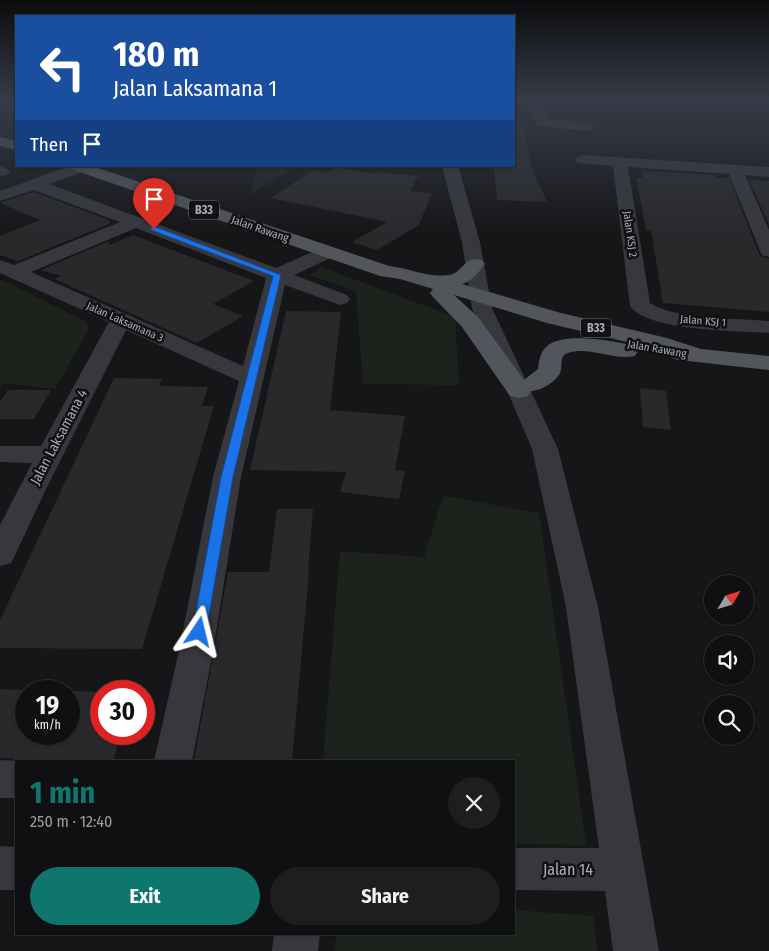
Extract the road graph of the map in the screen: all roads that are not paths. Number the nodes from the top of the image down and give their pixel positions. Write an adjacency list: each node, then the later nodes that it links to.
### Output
1 (582, 160): 2 (street)
2 (620, 163): 5 (street); 18 (street, Jalan KSJ 2)
3 (78, 167): 7 (street); 11 (main road, Jalan Rawang / B33)
4 (450, 167): 12 (street)
5 (735, 170): 6 (street); 10 (street)
6 (769, 172)
7 (34, 184): 8 (street); 9 (street)
8 (0, 196)
9 (136, 222): 13 (street); 14 (street)
10 (769, 250)
11 (328, 252): 14 (street); 15 (main road, Jalan Rawang / B33)
12 (474, 264): 15 (main road); 17 (street)
13 (4, 268): 19 (street, Jalan Laksamana 3)
14 (277, 275): 16 (street); 23 (street)
15 (435, 287): 17 (main road, Jalan Rawang / B33); 24 (main road)
16 (340, 299)
17 (489, 304): 21 (main road, Jalan Rawang / B33); 24 (street)
18 (640, 306): 20 (street, Jalan KSJ 1)
19 (121, 320): 23 (street, Jalan Laksamana 3); 26 (street, Jalan Laksamana 4)
20 (769, 327)
21 (698, 356): 22 (main road, Jalan Rawang / B33); 24 (main road)
22 (769, 363)
23 (251, 378): 28 (street)
24 (526, 387): 34 (street)
25 (0, 454): 26 (street)
26 (49, 454): 27 (street, Jalan Laksamana 4)
27 (0, 555)
28 (173, 760)
29 (0, 779): 30 (street)
30 (15, 779)
31 (0, 868): 32 (street)
32 (15, 868)
33 (515, 869): 34 (street, Jalan 14)
34 (623, 870): 37 (street)
35 (297, 935): 36 (street)
36 (294, 951)
37 (636, 951)

